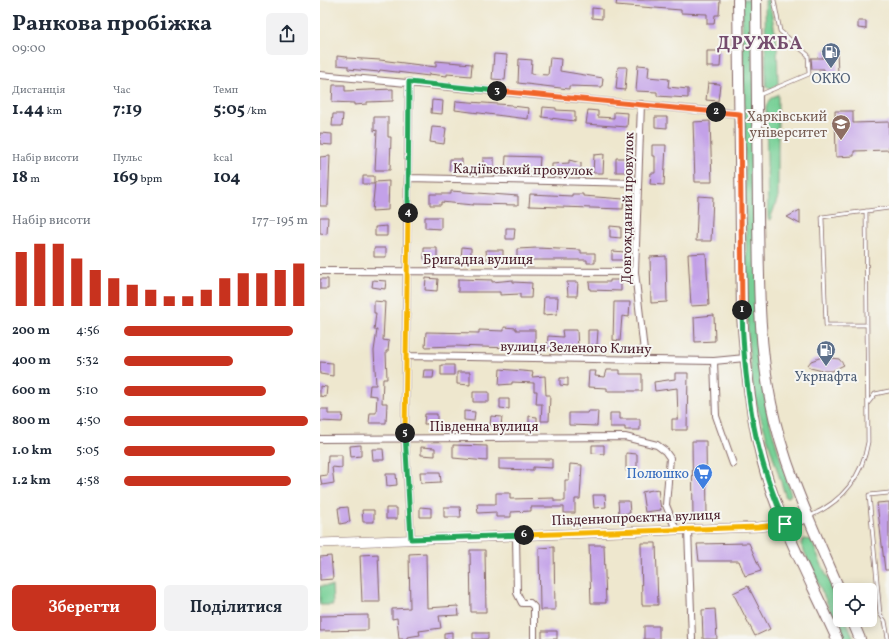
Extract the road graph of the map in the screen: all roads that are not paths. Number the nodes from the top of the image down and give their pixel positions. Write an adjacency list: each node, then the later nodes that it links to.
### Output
1 (738, 0): 8 (main road)
2 (756, 0): 6 (main road)
3 (774, 0): 6 (lane)
4 (320, 75): 5 (street)
5 (409, 82): 7 (street); 9 (street)
6 (757, 96): 27 (main road)
7 (641, 104): 8 (street); 10 (street, Довгожданий провулок)
8 (740, 114): 18 (main road)
9 (408, 178): 10 (street, Кадіївський провулок); 14 (street)
10 (638, 183): 15 (street, Довгожданий провулок)
11 (889, 208): 12 (lane)
12 (866, 211): 16 (lane); 16 (lane)
13 (320, 271): 14 (street, Бригадна вулиця)
14 (408, 271): 15 (street, Бригадна вулиця); 17 (street)
15 (635, 272): 19 (street, Довгожданий провулок)
16 (867, 325): 22 (lane)
17 (406, 356): 19 (street, вулиця Зеленого Клину); 24 (street)
18 (745, 358): 20 (street, вулиця Зеленого Клину); 28 (main road)
19 (645, 360): 20 (street, вулиця Зеленого Клину)
20 (714, 361): 25 (street)
21 (889, 391): 22 (lane)
22 (867, 404): 27 (lane)
23 (320, 439): 24 (street, Південна вулиця)
24 (405, 439): 29 (street, Південна вулиця); 32 (street)
25 (733, 464)
26 (889, 493): 36 (lane)
27 (808, 517): 28 (main road); 34 (main road)
28 (785, 524): 30 (main road, Південнопроєктна вулиця); 39 (main road)
29 (676, 530): 30 (main road, Південнопроєктна вулиця); 31 (main road, Південнопроєктна вулиця)
30 (688, 530): 38 (street)
31 (516, 536): 32 (main road, Південнопроєктна вулиця); 37 (street)
32 (411, 539): 33 (main road, Південнопроєктна вулиця)
33 (320, 543)
34 (837, 583)
35 (855, 627): 40 (main road)
36 (888, 638)
37 (534, 639)
38 (692, 639)
39 (837, 639)
40 (860, 639)

